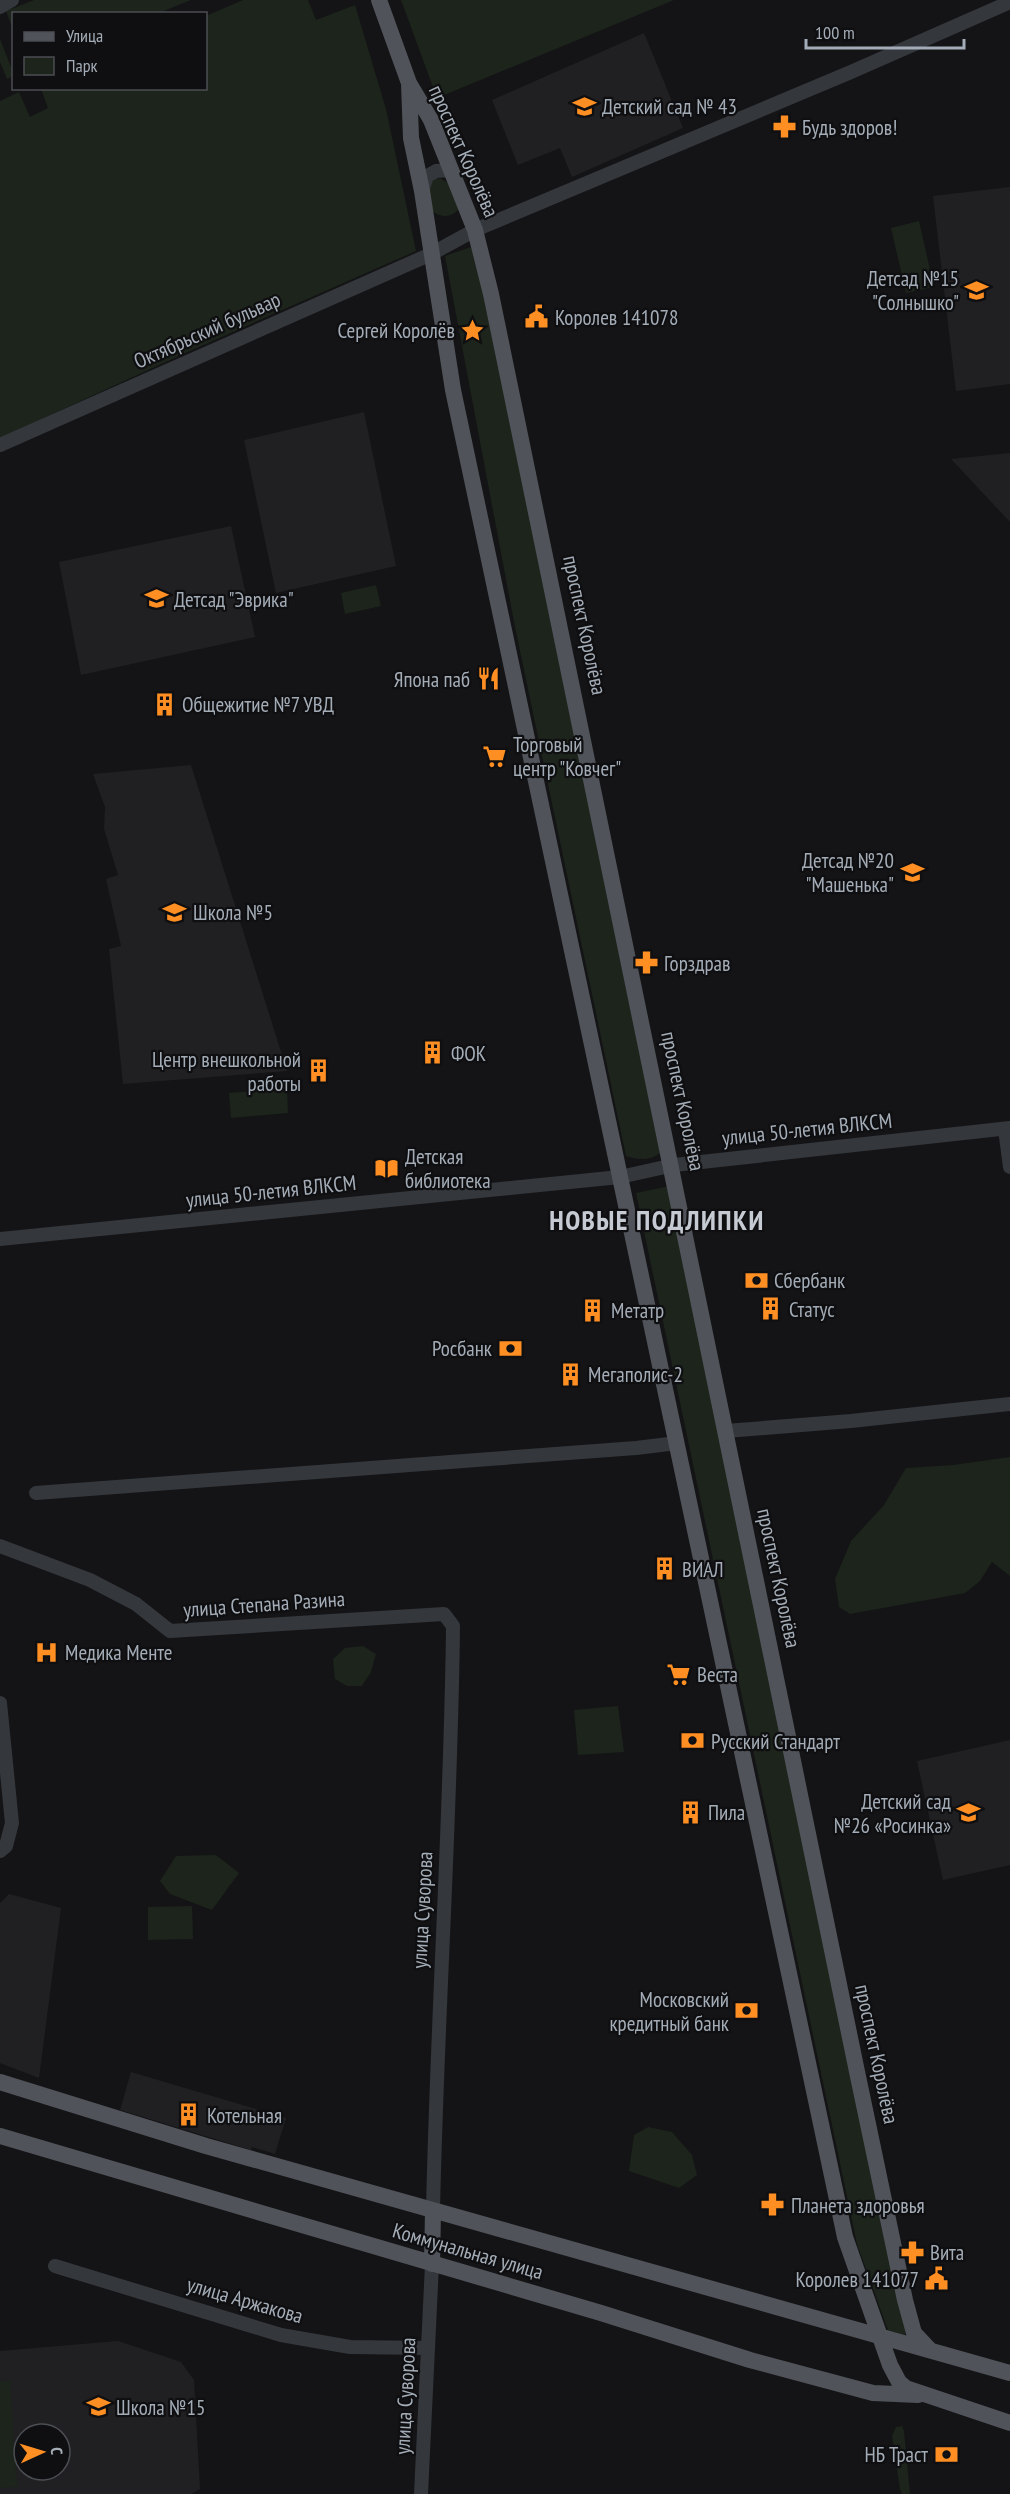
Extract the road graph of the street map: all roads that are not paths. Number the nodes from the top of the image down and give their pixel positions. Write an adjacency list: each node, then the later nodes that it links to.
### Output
1 (12, 0): 4 (street)
2 (379, 0): 5 (main road)
3 (1010, 2): 8 (street, Октябрьский бульвар)
4 (0, 7)
5 (408, 79): 6 (main road, проспект Королёва); 7 (main road, проспект Королёва)
6 (451, 170): 7 (street); 8 (main road, проспект Королёва)
7 (422, 191): 9 (main road, проспект Королёва)
8 (476, 230): 9 (street, Октябрьский бульвар); 12 (main road, проспект Королёва)
9 (431, 254): 10 (street, Октябрьский бульвар); 14 (main road, проспект Королёва)
10 (0, 445)
11 (1007, 1128): 12 (street, улица 50-летия ВЛКСМ); 13 (street)
12 (674, 1165): 14 (street, улица 50-летия ВЛКСМ); 17 (main road, проспект Королёва)
13 (1010, 1167)
14 (620, 1177): 15 (street, улица 50-летия ВЛКСМ); 18 (main road, проспект Королёва)
15 (0, 1239)
16 (1010, 1404): 17 (street)
17 (726, 1431): 31 (main road, проспект Королёва)
18 (677, 1443): 19 (street); 29 (main road, проспект Королёва)
19 (36, 1493)
20 (0, 1546): 21 (street, улица Степана Разина)
21 (444, 1614): 26 (street, улица Суворова)
22 (0, 1703): 23 (street)
23 (0, 1851)
24 (0, 2082): 26 (main road, Коммунальная улица)
25 (0, 2136): 27 (main road, Коммунальная улица)
26 (433, 2211): 27 (main road); 29 (main road, Коммунальная улица)
27 (432, 2264): 30 (street, улица Суворова); 33 (main road, Коммунальная улица)
28 (55, 2266): 30 (street, улица Аржакова)
29 (881, 2338): 31 (main road, Коммунальная улица); 33 (main road, проспект Королёва)
30 (428, 2348): 35 (street, улица Суворова)
31 (930, 2350): 32 (main road, Коммунальная улица)
32 (1006, 2371)
33 (924, 2396): 34 (main road)
34 (1010, 2423)
35 (421, 2494)

